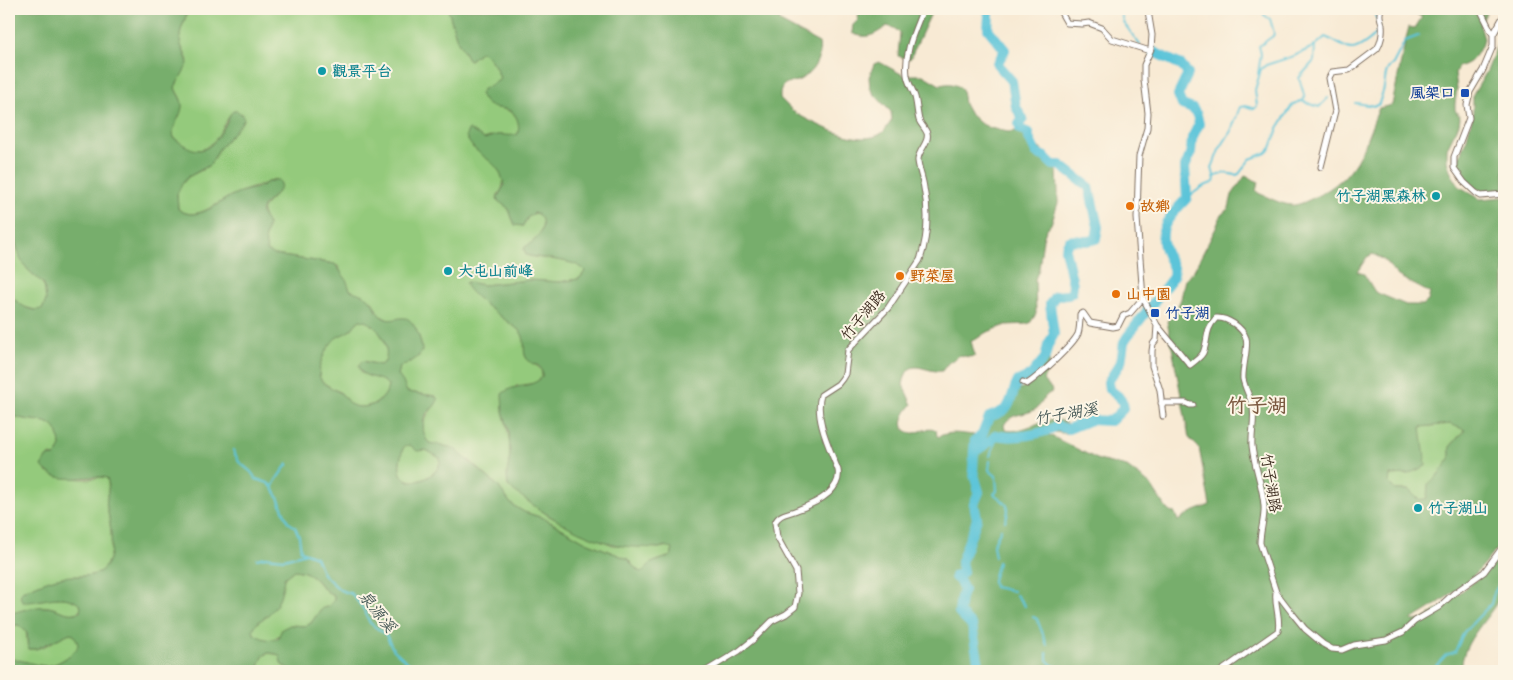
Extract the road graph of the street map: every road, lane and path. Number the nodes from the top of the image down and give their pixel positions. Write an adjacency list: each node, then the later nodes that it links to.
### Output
1 (923, 9): 19 (street, 竹子湖路)
2 (1059, 9): 8 (street)
3 (1149, 9): 8 (street, 竹子湖路)
4 (1381, 9): 9 (street)
5 (1480, 9): 7 (street)
6 (1504, 9): 7 (street)
7 (1493, 35): 10 (street)
8 (1150, 51): 11 (street, 竹子湖路)
9 (1321, 167)
10 (1504, 194)
11 (1143, 298): 12 (street, 竹子湖路); 13 (street)
12 (1157, 325): 14 (street); 18 (street, 竹子湖路)
13 (1023, 382)
14 (1162, 403): 15 (street); 16 (street)
15 (1193, 405)
16 (1163, 416)
17 (1504, 545): 18 (street, 竹子湖路)
18 (1276, 592): 20 (street)
19 (706, 671)
20 (1222, 671)

